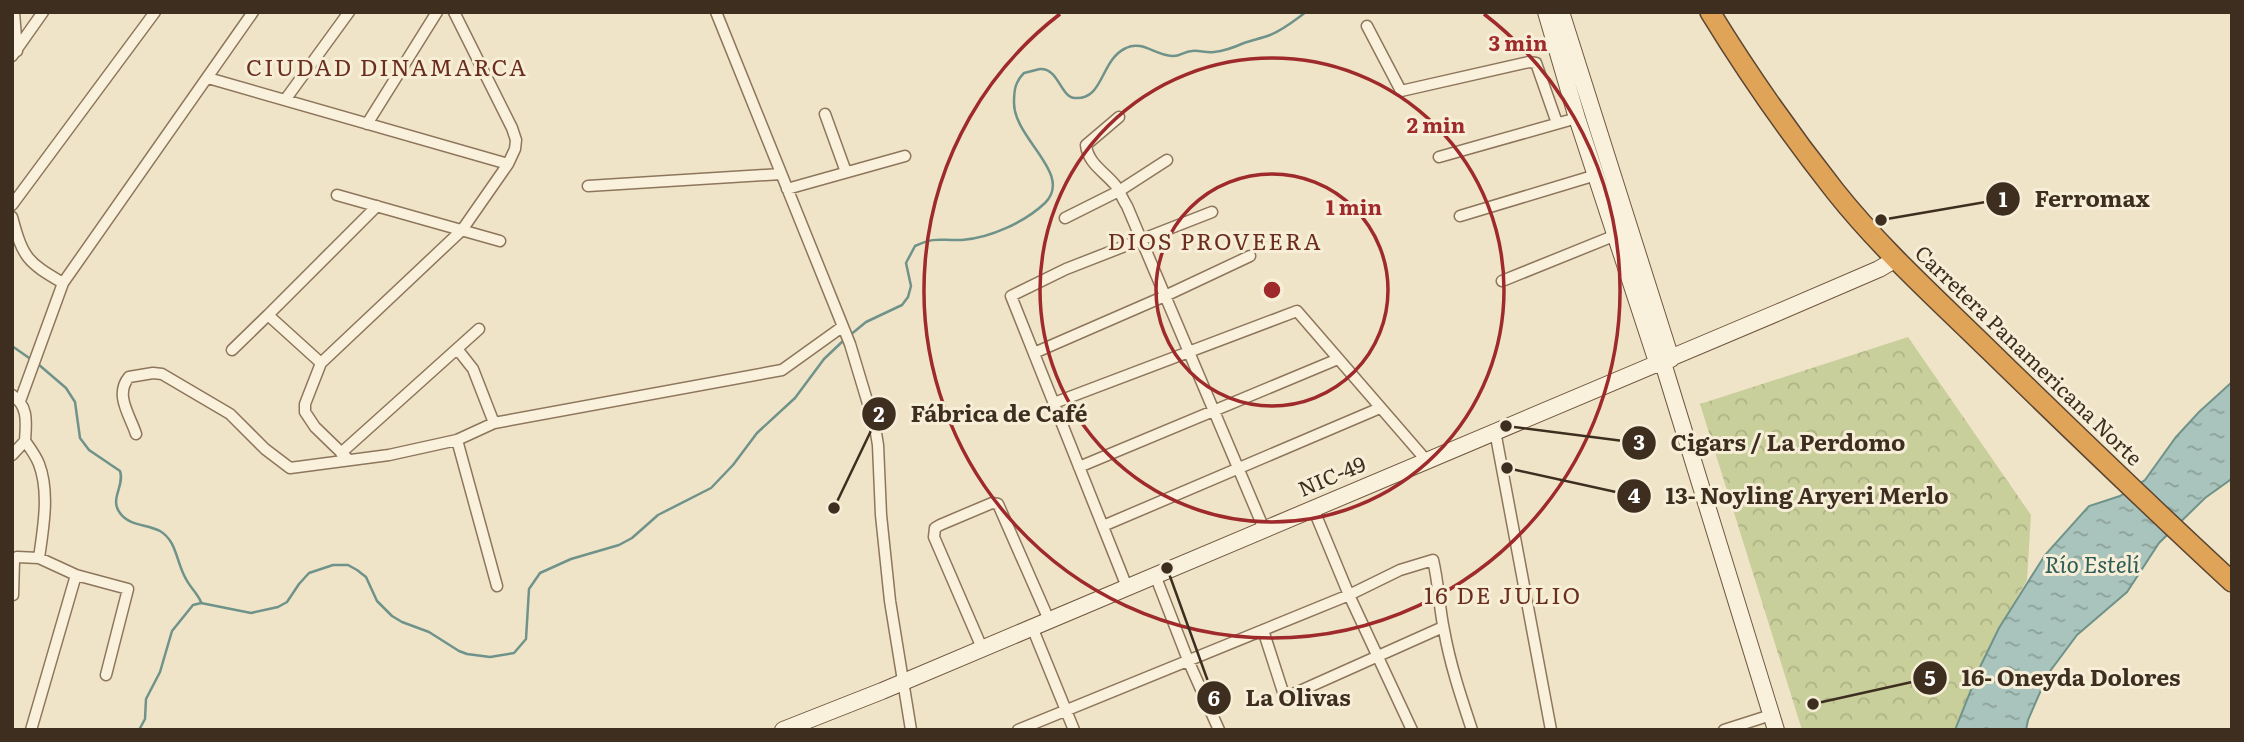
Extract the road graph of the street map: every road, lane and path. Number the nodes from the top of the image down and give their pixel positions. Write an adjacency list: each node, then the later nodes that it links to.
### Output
1 (14, 12): 13 (street)
2 (43, 12): 13 (street)
3 (155, 12): 33 (street)
4 (253, 12): 14 (street)
5 (349, 12): 15 (street)
6 (437, 12): 21 (street)
7 (454, 12): 25 (street)
8 (716, 12): 27 (street)
9 (1545, 12): 19 (street)
10 (1561, 12): 17 (street)
11 (1710, 12): 44 (highway, Carretera Panamericana Norte)
12 (1367, 26): 20 (street)
13 (14, 53)
14 (208, 78): 15 (street); 46 (street)
15 (285, 100): 21 (street)
16 (825, 114): 26 (street)
17 (1594, 115): 19 (street); 56 (street)
18 (1119, 117): 31 (street)
19 (1577, 118): 20 (street); 28 (street)
20 (1557, 123): 23 (street)
21 (367, 124): 25 (street)
22 (905, 156): 26 (street)
23 (1439, 157)
24 (1167, 160): 31 (street)
25 (508, 164): 39 (street)
26 (846, 173): 30 (street)
27 (781, 174): 29 (street); 30 (street)
28 (1597, 175): 37 (street); 40 (street)
29 (588, 186)
30 (787, 189): 50 (street)
31 (1119, 191): 38 (street); 41 (street)
32 (337, 195): 34 (street)
33 (12, 205)
34 (377, 206): 39 (street); 48 (street)
35 (1212, 212): 41 (street)
36 (12, 216): 46 (street)
37 (1460, 216)
38 (1065, 218)
39 (462, 230): 42 (street); 57 (street)
40 (1616, 235): 45 (street); 56 (street)
41 (1141, 238): 47 (street); 54 (street)
42 (500, 242)
43 (1250, 256): 47 (street)
44 (1896, 259): 56 (street, NIC-49 / NIC-49); 78 (highway, Carretera Panamericana Norte)
45 (1502, 281)
46 (64, 283): 58 (street)
47 (1165, 296): 53 (street); 54 (street)
48 (268, 315): 51 (street); 57 (street)
49 (479, 329): 52 (street)
50 (843, 330): 62 (street); 91 (street)
51 (232, 349)
52 (458, 350): 62 (street); 68 (street)
53 (1189, 352): 55 (street); 59 (street); 61 (street)
54 (1034, 353): 59 (street)
55 (1338, 359): 60 (street); 61 (street)
56 (1664, 362): 63 (street, NIC-49 / NIC-49); 93 (street)
57 (321, 363): 68 (street)
58 (16, 398): 66 (street)
59 (1054, 403): 70 (street)
60 (1380, 408): 69 (street); 71 (street)
61 (1213, 410): 70 (street); 71 (street)
62 (494, 423): 65 (street)
63 (1495, 431): 69 (street, NIC-49 / NIC-49); 103 (street)
64 (136, 434): 68 (street)
65 (457, 440): 68 (street); 79 (street)
66 (25, 441): 67 (street); 75 (street)
67 (12, 455)
68 (345, 457)
69 (1426, 460): 72 (street, NIC-49 / NIC-49)
70 (1079, 467): 73 (street)
71 (1238, 468): 73 (street); 74 (street)
72 (1313, 508): 74 (street, NIC-49 / NIC-49); 82 (street)
73 (1102, 526): 80 (street)
74 (1264, 529): 77 (street, NIC-49 / NIC-49)
75 (39, 558): 76 (street); 81 (street)
76 (76, 575): 90 (street); 96 (street)
77 (1155, 575): 80 (street, NIC-49 / NIC-49); 89 (street)
78 (2232, 582)
79 (497, 586)
80 (1127, 587): 83 (street, NIC-49 / NIC-49)
81 (13, 595)
82 (1349, 595): 85 (street); 86 (street); 88 (street)
83 (1049, 620): 84 (street, NIC-49 / NIC-49); 87 (street)
84 (1032, 627): 87 (street, NIC-49 / NIC-49); 92 (street)
85 (1443, 627): 88 (street); 102 (street)
86 (1263, 630): 88 (street); 89 (street)
87 (982, 648): 91 (street, NIC-49 / NIC-49)
88 (1378, 657): 101 (street)
89 (1188, 660): 92 (street); 95 (street)
90 (106, 676)
91 (902, 682): 94 (street, NIC-49 / NIC-49); 98 (street)
92 (1065, 711): 99 (street); 100 (street)
93 (1774, 722): 104 (street)
94 (800, 726): 97 (street, NIC-49 / NIC-49)
95 (1216, 729)
96 (31, 730)
97 (783, 730)
98 (911, 730)
99 (1018, 730)
100 (1074, 730)
101 (1412, 730)
102 (1472, 730)
103 (1551, 730)
104 (1724, 730)

